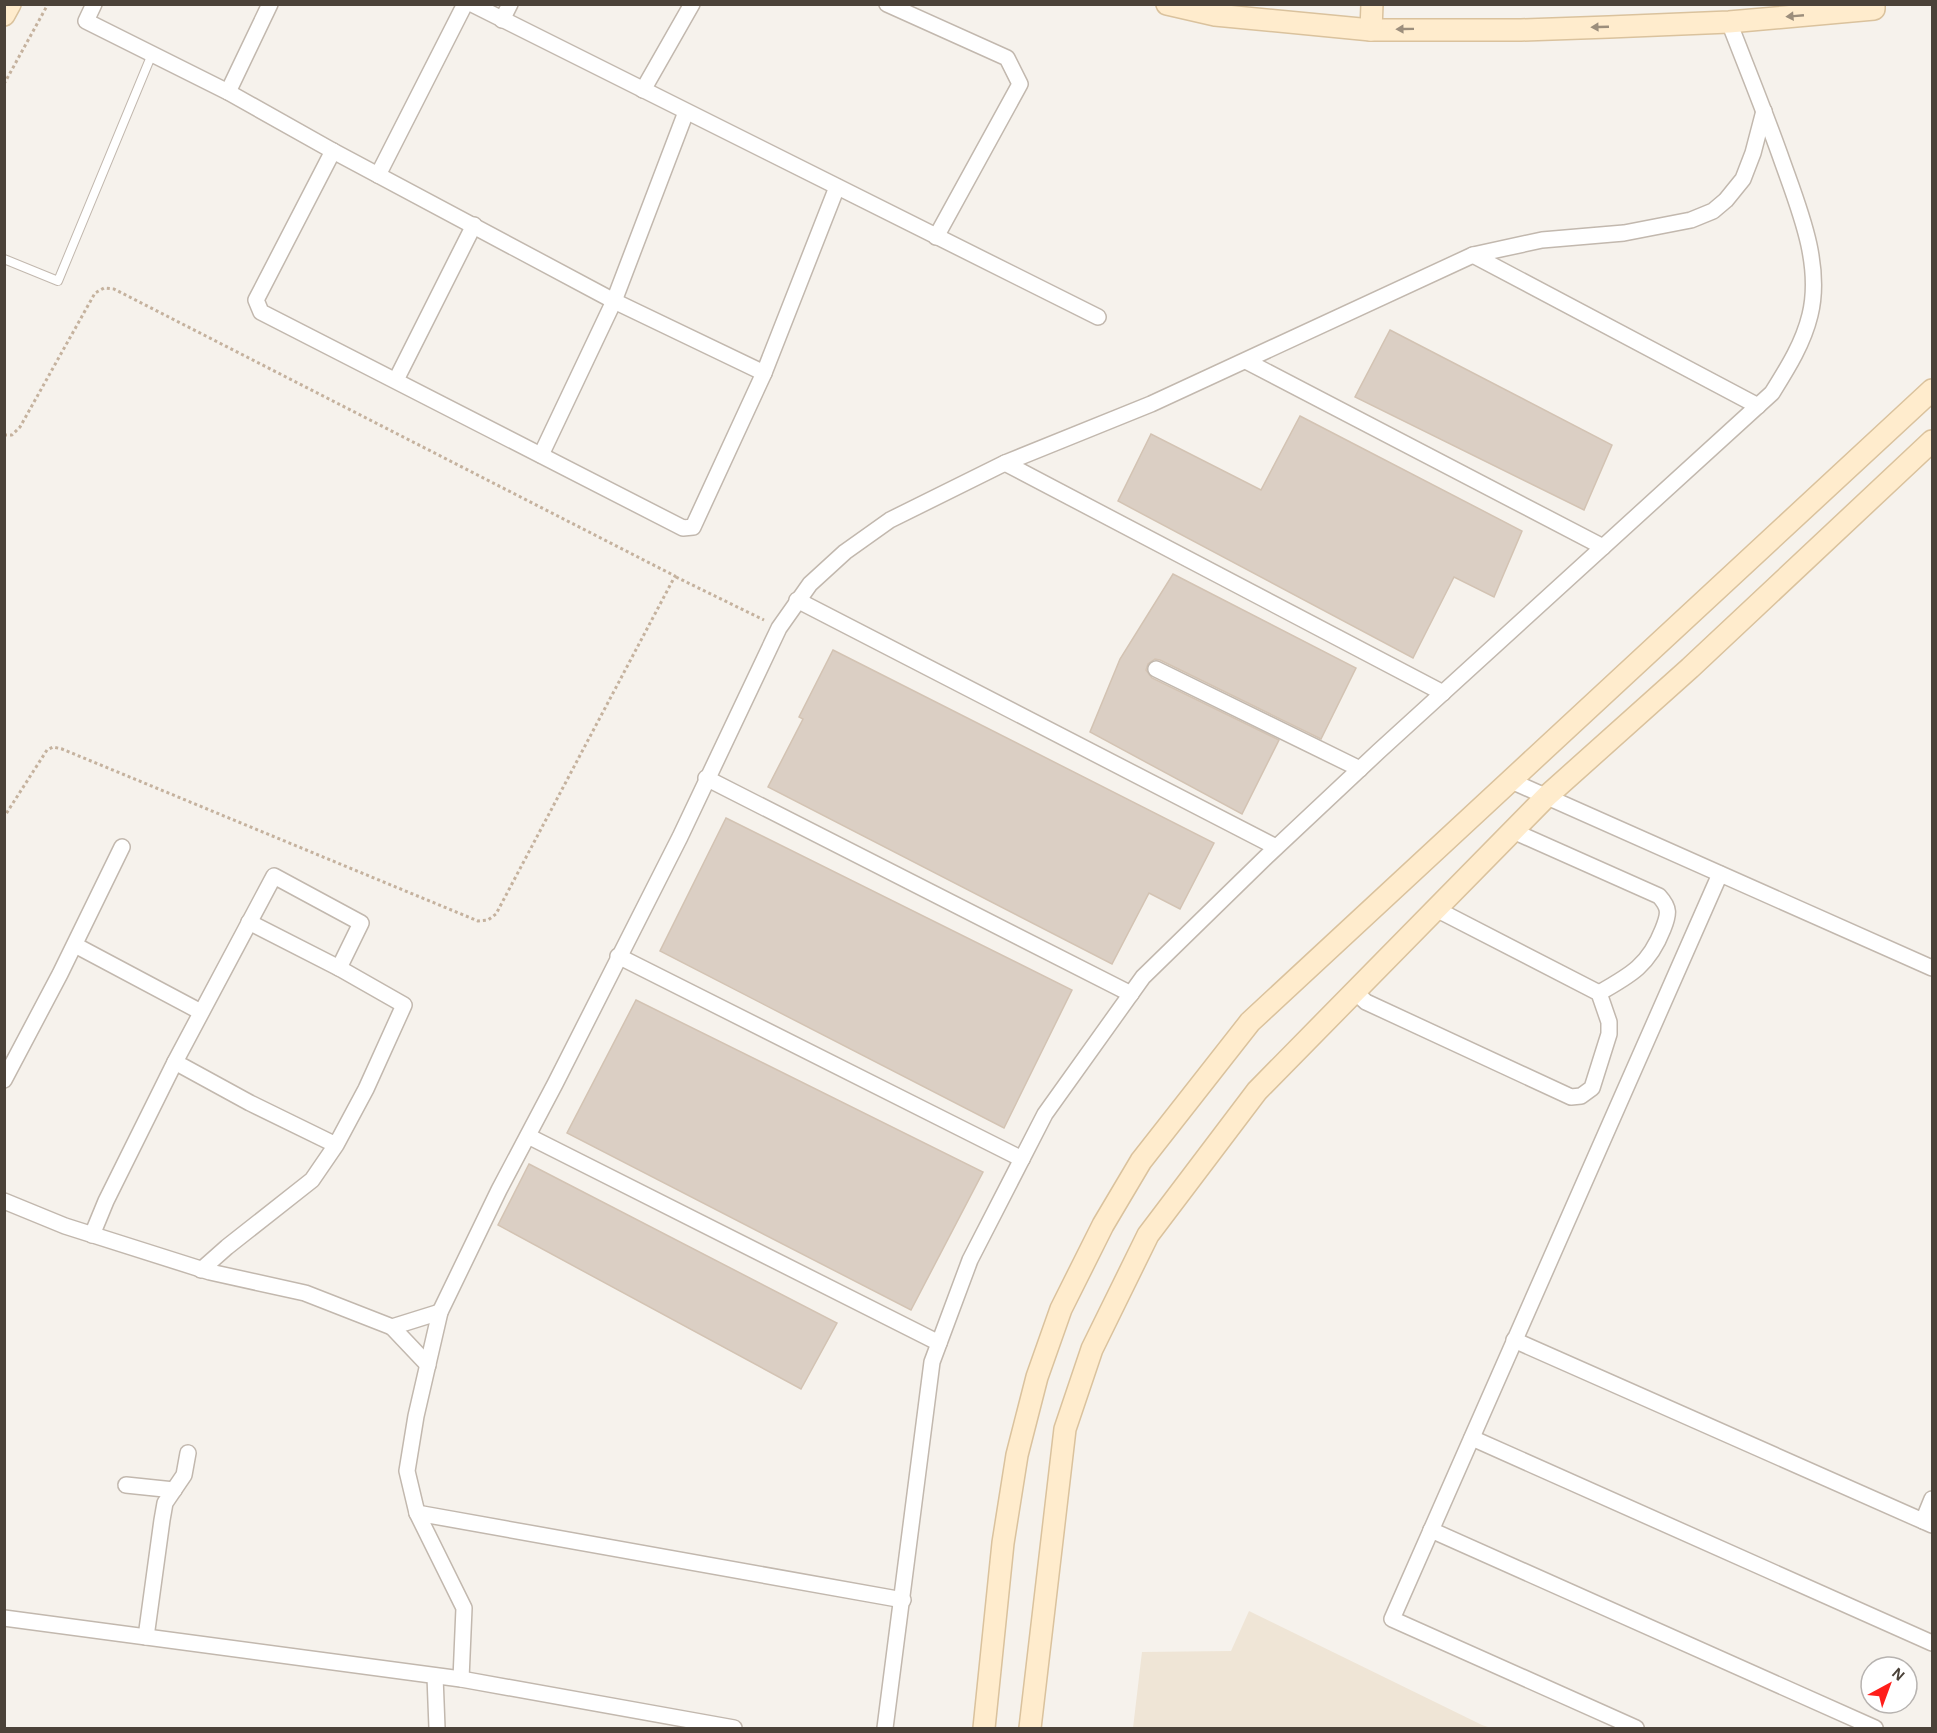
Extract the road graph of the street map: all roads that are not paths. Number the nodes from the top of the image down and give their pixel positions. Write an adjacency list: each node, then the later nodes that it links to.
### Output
1 (10, 4): 12 (street)
2 (94, 4): 16 (street)
3 (270, 4): 18 (street)
4 (465, 4): 22 (street)
5 (472, 4): 13 (street)
6 (510, 4): 13 (street)
7 (692, 4): 17 (street)
8 (887, 4): 25 (street)
9 (1167, 4): 15 (street)
10 (1372, 4): 15 (street)
11 (1874, 4): 14 (street, one-way to 14)
12 (4, 15)
13 (502, 20): 17 (street)
14 (1729, 22): 15 (street, one-way to 15); 19 (street)
15 (1371, 30)
16 (152, 54): 18 (street); 27 (lane)
17 (643, 90): 20 (street)
18 (228, 92): 21 (street)
19 (1764, 111): 26 (street); 34 (street)
20 (686, 112): 23 (street); 28 (street)
21 (333, 151): 22 (street); 32 (street)
22 (378, 175): 24 (street)
23 (837, 187): 25 (street); 31 (street)
24 (474, 225): 28 (street); 32 (street)
25 (936, 237): 29 (street)
26 (1473, 255): 30 (street); 34 (street)
27 (4, 259)
28 (614, 301): 31 (street); 36 (street)
29 (1098, 317)
30 (1246, 361): 37 (street); 38 (street)
31 (764, 373): 36 (street)
32 (396, 380): 36 (street)
33 (1932, 390): 44 (street)
34 (1758, 406): 38 (street)
35 (1932, 441): 45 (street)
36 (541, 455)
37 (1005, 463): 39 (street); 41 (street)
38 (1603, 548): 41 (street)
39 (798, 600): 43 (street); 47 (street)
40 (1156, 669): 42 (street)
41 (1443, 693): 42 (street)
42 (1360, 769): 47 (street)
43 (706, 778): 53 (street); 58 (street)
44 (1509, 780): 45 (street); 90 (street)
45 (1547, 796): 46 (street); 49 (street)
46 (1513, 831): 50 (street); 57 (street)
47 (1276, 847): 58 (street)
48 (122, 848): 52 (street)
49 (1720, 874): 55 (street); 70 (street)
50 (1436, 909): 56 (street); 57 (street)
51 (249, 922): 54 (street); 54 (street); 59 (street)
52 (75, 945): 59 (street); 61 (street)
53 (618, 956): 62 (street); 64 (street)
54 (339, 968): 63 (street)
55 (1932, 968)
56 (1354, 991): 57 (street); 91 (street)
57 (1599, 993)
58 (1131, 994): 64 (street)
59 (201, 1012): 60 (street)
60 (175, 1062): 63 (street); 66 (street)
61 (4, 1080)
62 (528, 1136): 68 (street); 71 (street)
63 (336, 1145): 67 (street)
64 (1022, 1159): 71 (street)
65 (4, 1201): 66 (street)
66 (92, 1235): 67 (street)
67 (205, 1271): 69 (street)
68 (440, 1312): 69 (street); 72 (street)
69 (392, 1327): 72 (street)
70 (1514, 1340): 73 (street); 79 (street)
71 (939, 1343): 81 (street)
72 (428, 1365): 78 (street)
73 (1472, 1438): 80 (street); 84 (street)
74 (188, 1453): 76 (street)
75 (126, 1485): 76 (street)
76 (174, 1490): 83 (street)
77 (1932, 1499): 79 (street)
78 (417, 1514): 81 (street); 86 (street)
79 (1928, 1523)
80 (1431, 1530): 92 (street); 93 (street)
81 (903, 1600): 89 (street)
82 (4, 1618): 83 (street)
83 (146, 1637): 85 (street)
84 (1932, 1643)
85 (435, 1676): 86 (street); 87 (street)
86 (461, 1679): 88 (street)
87 (437, 1728)
88 (734, 1728)
89 (885, 1728)
90 (984, 1728)
91 (1030, 1728)
92 (1636, 1728)
93 (1875, 1728)

